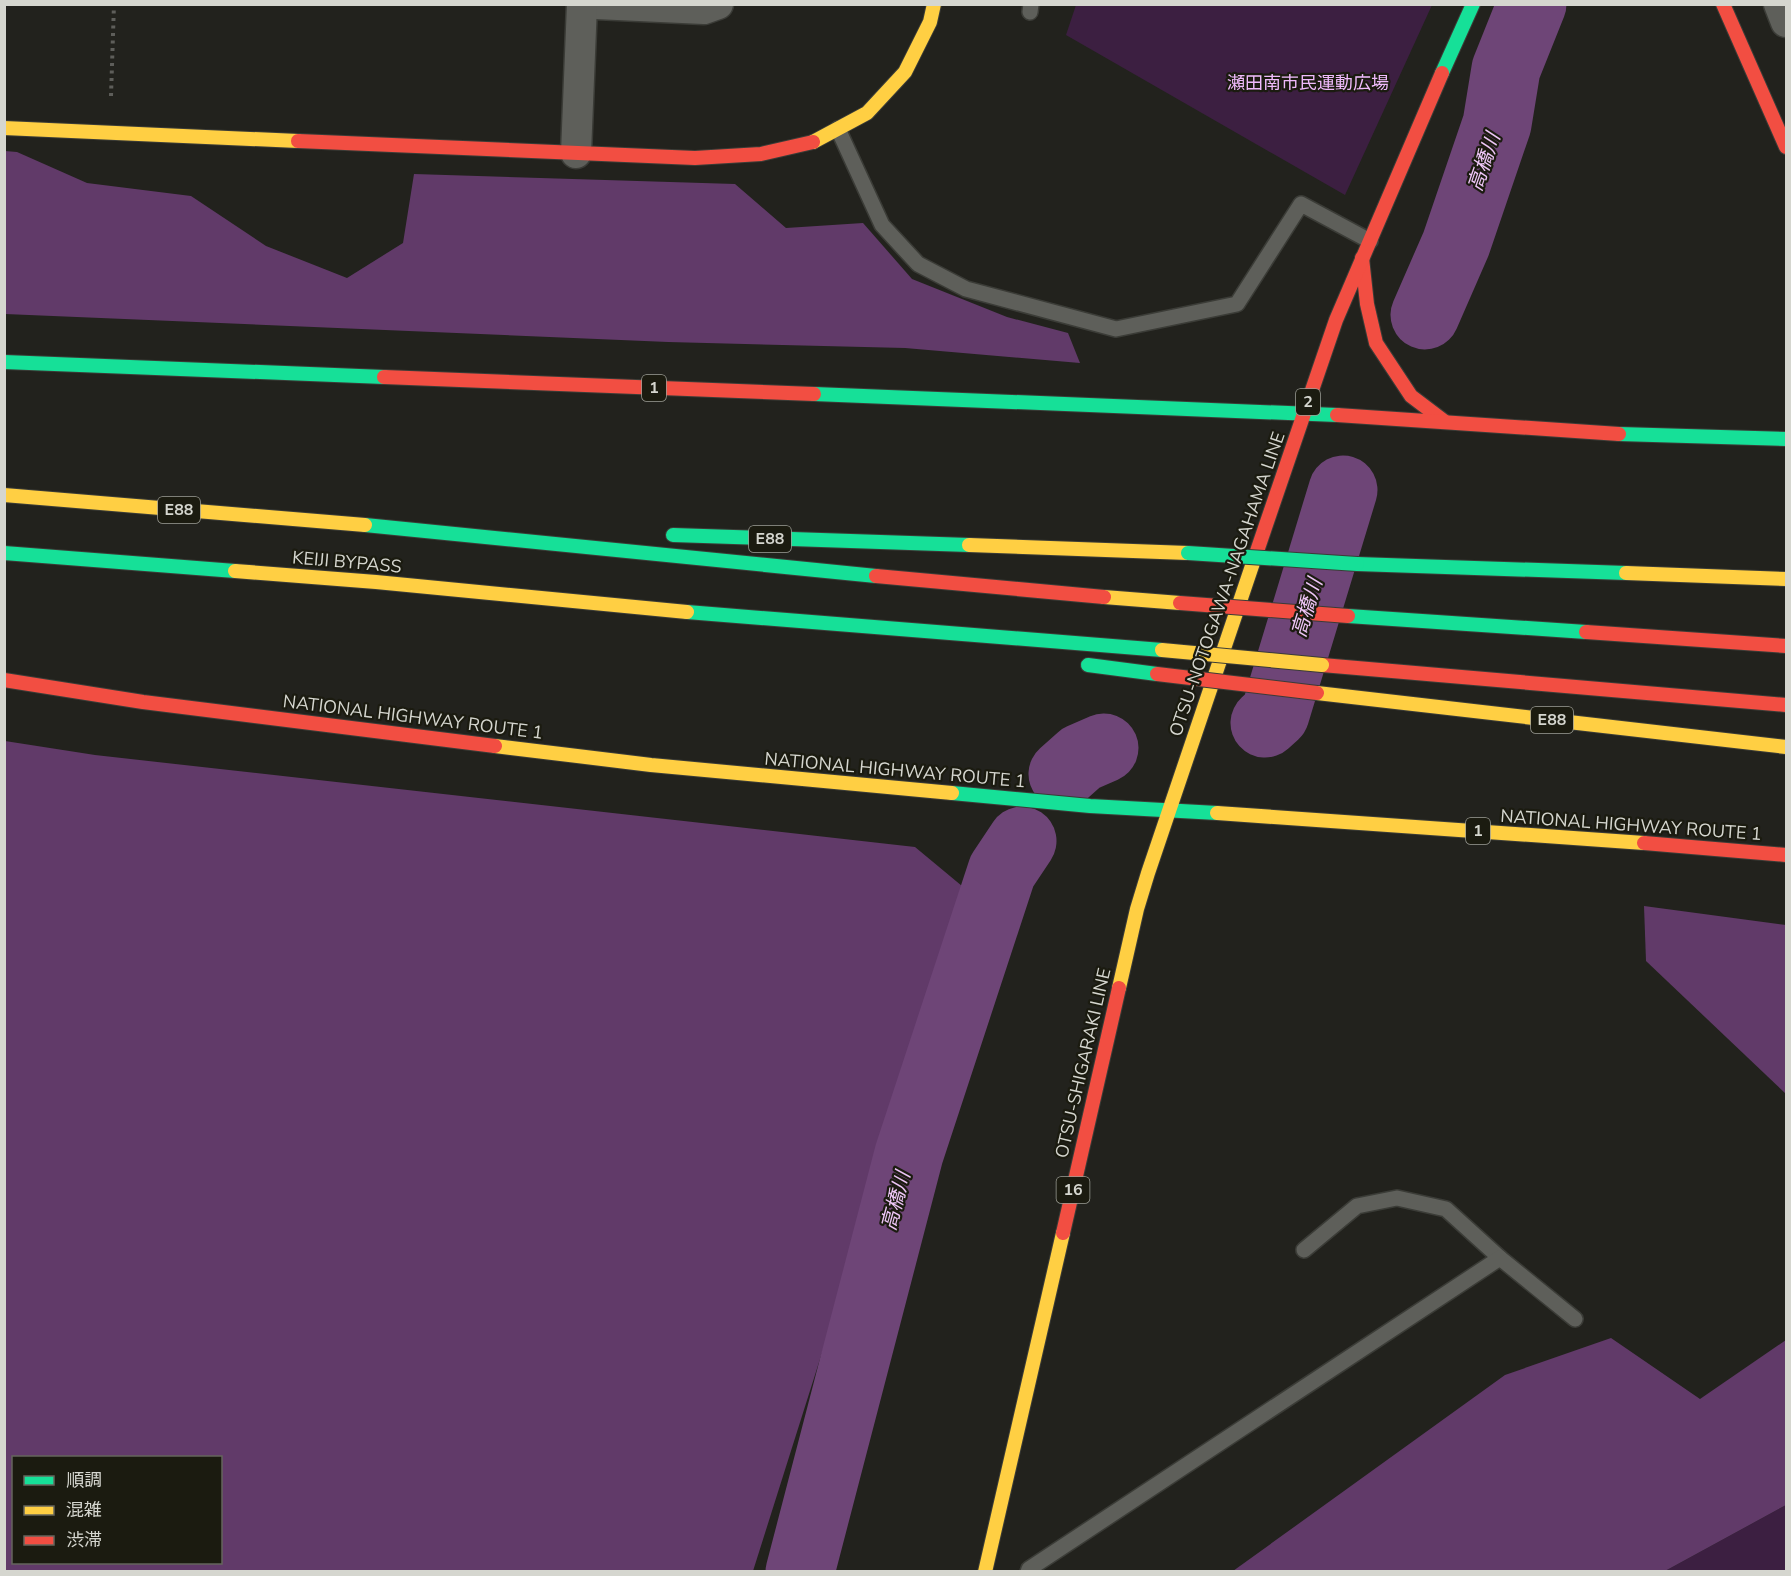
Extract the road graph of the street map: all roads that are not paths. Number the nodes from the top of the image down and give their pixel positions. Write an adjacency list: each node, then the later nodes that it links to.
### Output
1 (582, 4): 12 (street)
2 (596, 4): 3 (street)
3 (718, 4)
4 (934, 4): 10 (main road)
5 (1473, 4): 13 (main road, OTSU-NOTOGAWA-NAGAHAMA LINE / 2)
6 (1724, 4): 11 (main road)
7 (1779, 4): 8 (street)
8 (1786, 22)
9 (4, 128): 12 (main road)
10 (838, 129): 12 (main road); 13 (lane)
11 (1786, 147)
12 (576, 153)
13 (1370, 241): 14 (main road, OTSU-NOTOGAWA-NAGAHAMA LINE / 2)
14 (1362, 258): 16 (main road, OTSU-NOTOGAWA-NAGAHAMA LINE / 2); 17 (main road)
15 (4, 362): 16 (main road, 1)
16 (1304, 414): 17 (main road, 1); 34 (main road, OTSU-NOTOGAWA-NAGAHAMA LINE / 2)
17 (1444, 421): 19 (main road, 1)
18 (1786, 429): 19 (main road)
19 (1627, 435): 20 (main road, 1)
20 (1786, 439)
21 (4, 495): 22 (main road, E88)
22 (353, 524): 23 (main road, E88); 28 (main road, E88, bridge)
23 (568, 531)
24 (663, 535): 26 (main road, E88, bridge)
25 (4, 553): 27 (main road, KEIJI BYPASS / E88)
26 (1786, 579)
27 (685, 612): 29 (main road); 32 (main road, E88, bridge)
28 (1786, 646)
29 (956, 647)
30 (1074, 663): 33 (main road, E88, bridge)
31 (4, 680): 34 (main road, NATIONAL HIGHWAY ROUTE 1 / 1)
32 (1786, 705)
33 (1786, 747)
34 (1169, 810): 35 (main road, NATIONAL HIGHWAY ROUTE 1 / 1); 39 (main road, OTSU-SHIGARAKI LINE / 16)
35 (1786, 855)
36 (1304, 1250): 37 (lane)
37 (1500, 1258): 38 (lane); 40 (lane)
38 (1575, 1319)
39 (985, 1572)
40 (1028, 1572)

